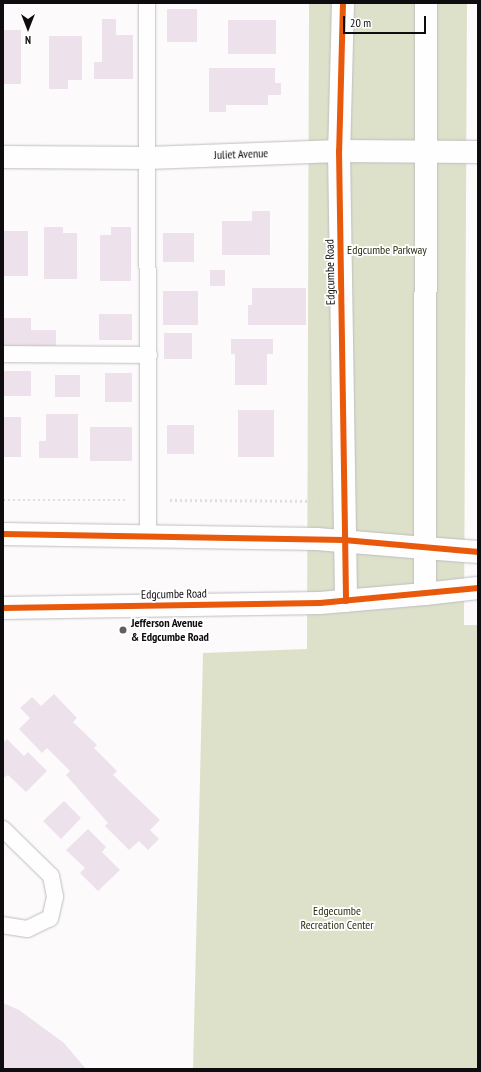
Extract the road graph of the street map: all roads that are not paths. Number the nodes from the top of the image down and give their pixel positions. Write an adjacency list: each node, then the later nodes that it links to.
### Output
1 (147, 3): 8 (lane)
2 (343, 3): 4 (street, Edgcumbe Road)
3 (426, 3): 5 (street)
4 (339, 151): 5 (street, Juliet Avenue); 8 (street, Juliet Avenue); 13 (street, Edgcumbe Road)
5 (427, 152): 6 (street, Juliet Avenue); 14 (street)
6 (478, 152)
7 (3, 157): 8 (street, Juliet Avenue)
8 (148, 158): 10 (lane)
9 (3, 354): 10 (lane)
10 (149, 355): 12 (lane)
11 (3, 534): 12 (street)
12 (148, 535): 13 (street)
13 (344, 540): 14 (street); 18 (street, Edgcumbe Road)
14 (425, 548): 15 (street); 17 (street)
15 (478, 552)
16 (478, 588): 17 (street, Edgcumbe Road)
17 (425, 594): 18 (street, Edgcumbe Road)
18 (346, 601): 19 (street, Edgcumbe Road)
19 (3, 608)
20 (3, 830): 21 (lane)
21 (3, 926)

